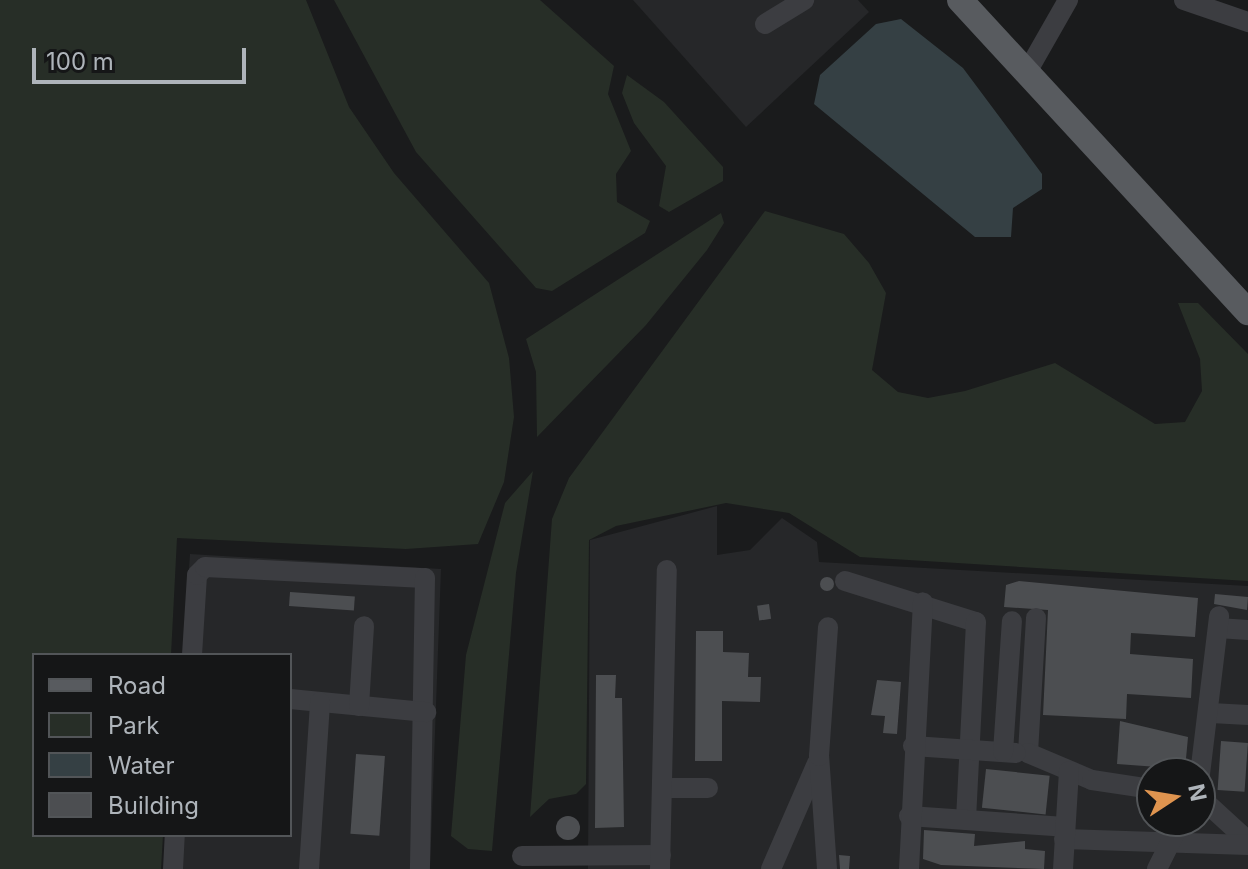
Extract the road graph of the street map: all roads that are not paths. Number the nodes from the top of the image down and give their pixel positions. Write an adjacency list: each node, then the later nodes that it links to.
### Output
1 (804, 0): 6 (street)
2 (960, 0): 7 (main road)
3 (1068, 0): 7 (street)
4 (1184, 0): 5 (street)
5 (1248, 22)
6 (765, 24)
7 (1027, 72): 8 (main road)
8 (1248, 312)
9 (667, 570): 32 (street)
10 (845, 581): 11 (street)
11 (923, 602): 24 (street); 25 (street)
12 (1036, 618): 27 (street)
13 (1012, 621): 26 (street)
14 (364, 626): 20 (street)
15 (828, 627): 28 (street)
16 (1248, 630): 22 (street)
17 (192, 653): 21 (street)
18 (292, 699): 19 (street)
19 (320, 702): 20 (street); 45 (street)
20 (359, 706): 21 (street)
21 (426, 712): 46 (street)
22 (1211, 713): 23 (street); 29 (street)
23 (1248, 715)
24 (913, 746): 25 (street); 35 (street)
25 (971, 749): 26 (street); 36 (street)
26 (1003, 752): 27 (street)
27 (1028, 753): 30 (street)
28 (819, 756): 47 (street); 48 (street)
29 (1203, 757)
30 (1069, 771): 31 (street); 37 (street)
31 (1136, 786)
32 (665, 788): 33 (street); 43 (street)
33 (708, 788)
34 (1216, 812): 40 (street)
35 (909, 816): 36 (street); 49 (street)
36 (966, 820): 37 (street)
37 (1065, 833): 41 (street); 50 (street)
38 (175, 837): 44 (street)
39 (1173, 837): 41 (street)
40 (1248, 843): 41 (street)
41 (1168, 846): 51 (street)
42 (522, 856): 43 (street)
43 (660, 862)
44 (173, 869)
45 (309, 869)
46 (420, 869)
47 (771, 869)
48 (827, 869)
49 (909, 869)
50 (1063, 869)
51 (1157, 869)

